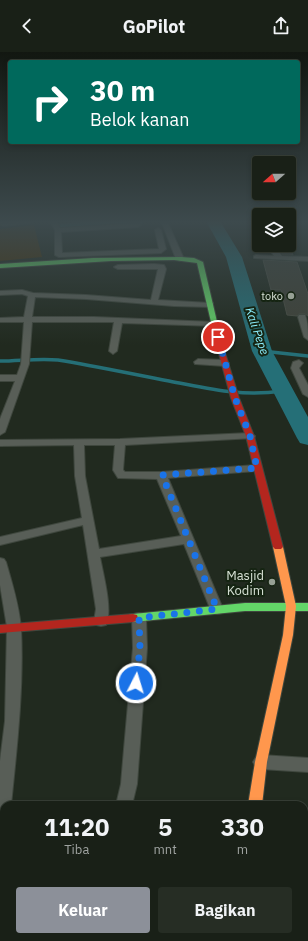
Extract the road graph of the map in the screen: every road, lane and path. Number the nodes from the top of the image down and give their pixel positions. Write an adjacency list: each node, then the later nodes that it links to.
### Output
1 (51, 262): 3 (street)
2 (200, 262): 8 (street)
3 (0, 266)
4 (118, 267): 7 (street)
5 (0, 293): 6 (street)
6 (32, 296): 7 (street); 10 (street)
7 (154, 302): 8 (street)
8 (210, 305): 13 (street)
9 (302, 317): 14 (street)
10 (28, 319): 11 (street); 12 (street); 20 (street)
11 (0, 320)
12 (118, 320): 13 (street); 15 (street)
13 (214, 324): 17 (street)
14 (308, 337)
15 (113, 351)
16 (198, 362): 17 (street)
17 (225, 363): 23 (street)
18 (299, 363): 21 (street)
19 (0, 378): 20 (street)
20 (22, 378): 22 (street)
21 (308, 394)
22 (0, 432)
23 (250, 436): 25 (street); 27 (street)
24 (79, 442): 25 (street); 26 (street); 29 (street)
25 (120, 442): 28 (street)
26 (0, 443)
27 (257, 468): 28 (street); 34 (street)
28 (162, 475): 30 (street)
29 (88, 520): 31 (street); 32 (street)
30 (188, 539): 32 (street); 36 (street)
31 (0, 541)
32 (94, 554): 38 (street)
33 (0, 562): 39 (street)
34 (291, 606): 35 (street); 36 (street); 40 (street)
35 (308, 607)
36 (217, 609): 37 (street)
37 (139, 618): 38 (street); 43 (street)
38 (101, 621): 39 (street)
39 (7, 628): 42 (street)
40 (261, 762): 41 (street); 44 (street)
41 (308, 765)
42 (3, 801)
43 (125, 801)
44 (256, 801)

